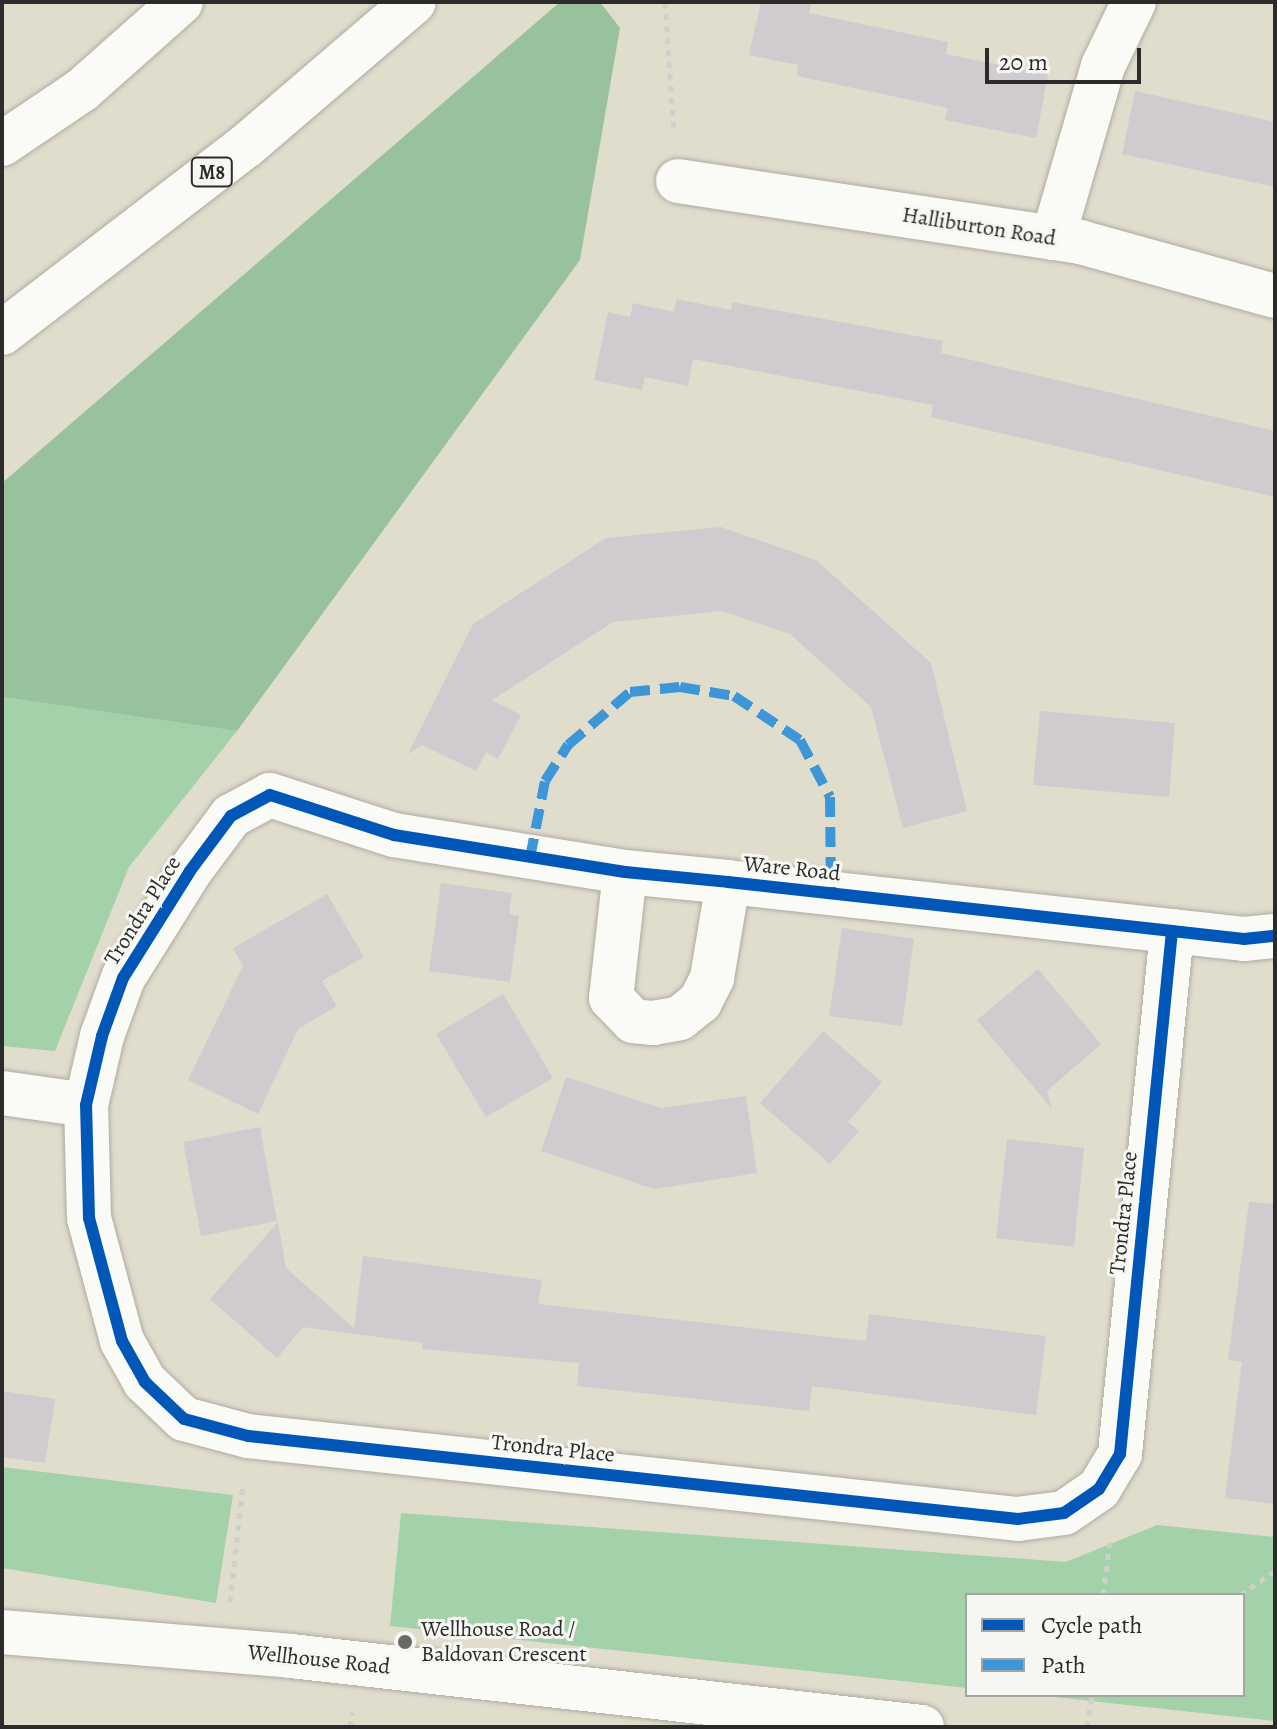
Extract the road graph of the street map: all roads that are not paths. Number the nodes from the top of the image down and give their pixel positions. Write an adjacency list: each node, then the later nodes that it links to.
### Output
1 (181, 2): 4 (main road)
2 (414, 2): 8 (main road, M8)
3 (1134, 2): 6 (main road)
4 (2, 144)
5 (678, 181): 6 (main road, Halliburton Road)
6 (1053, 238): 7 (main road, Halliburton Road)
7 (1275, 296)
8 (2, 333)
9 (311, 804): 10 (main road, Ware Road); 15 (main road, Trondra Place)
10 (625, 872): 11 (main road, Ware Road); 11 (main road)
11 (728, 882): 12 (main road, Ware Road)
12 (1172, 931): 13 (main road, Ware Road); 15 (main road, Trondra Place)
13 (1275, 936)
14 (2, 1093): 15 (main road)
15 (86, 1105)
16 (2, 1632): 17 (main road, Wellhouse Road)
17 (922, 1727)

